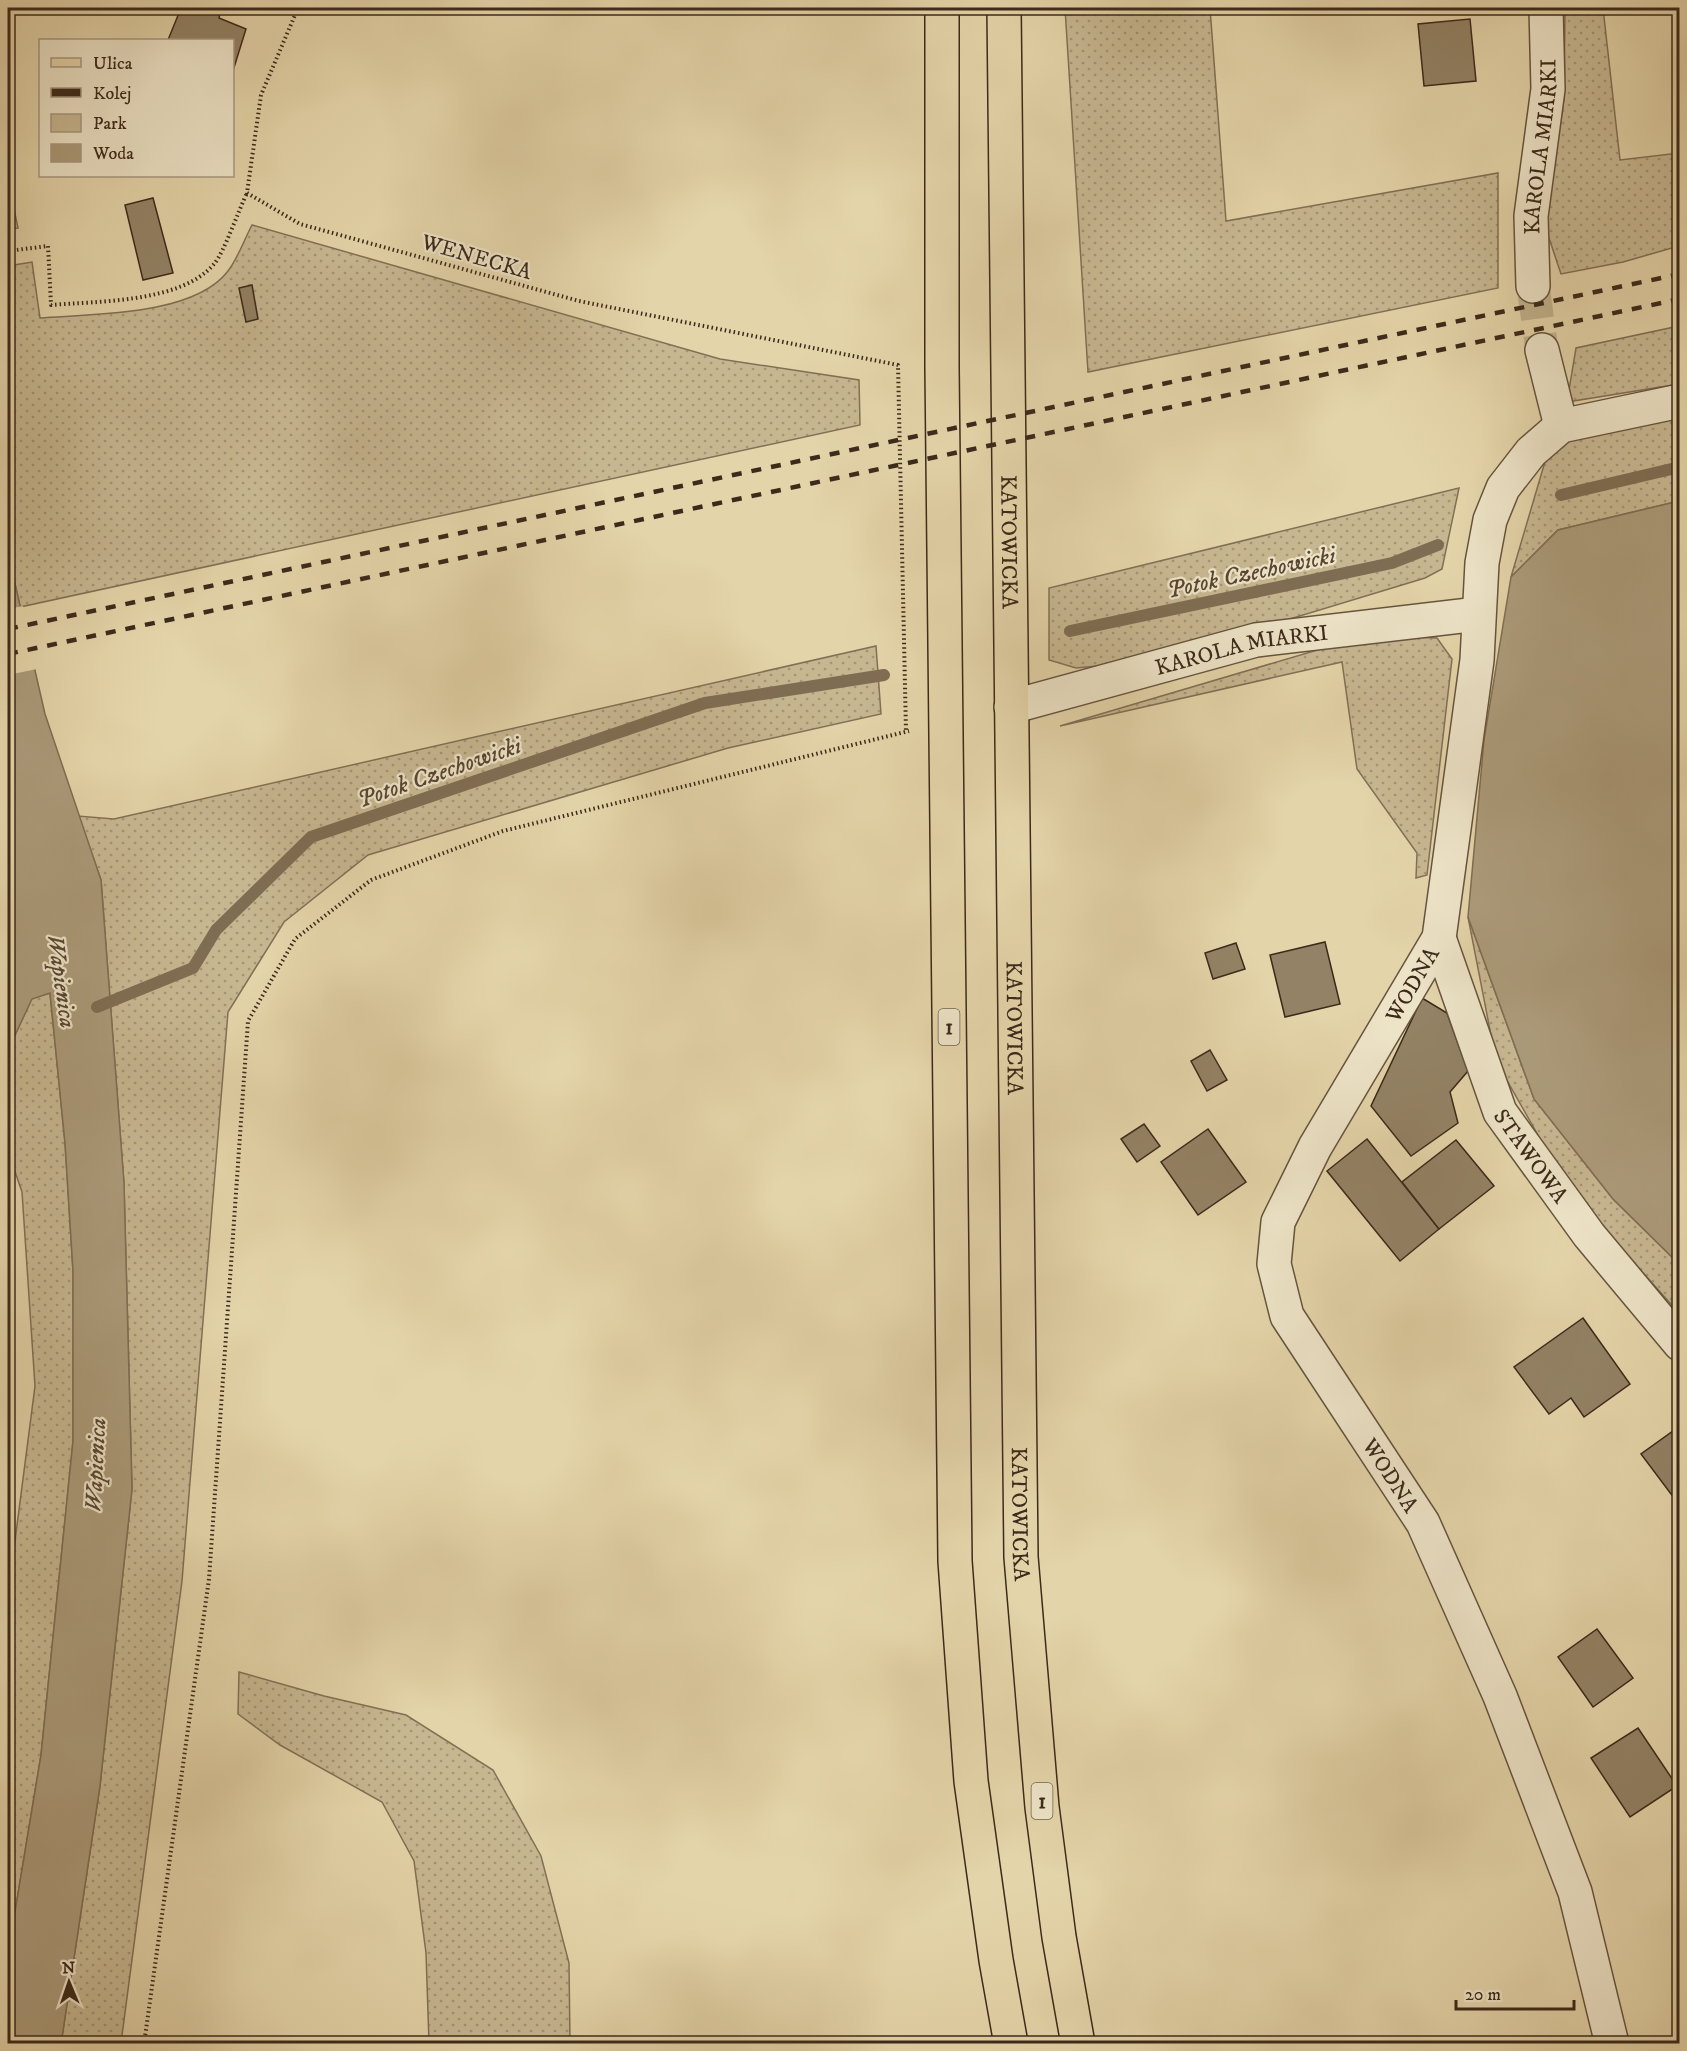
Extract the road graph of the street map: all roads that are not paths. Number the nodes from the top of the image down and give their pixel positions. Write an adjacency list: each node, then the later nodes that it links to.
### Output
1 (942, 8): 12 (main road, 1)
2 (1004, 8): 9 (main road, KATOWICKA / 1)
3 (1546, 8): 4 (street, KAROLA MIARKI)
4 (1533, 286)
5 (1542, 350): 7 (street)
6 (1680, 401): 7 (street)
7 (1561, 426): 8 (street)
8 (1478, 614): 9 (street, KAROLA MIARKI); 10 (street)
9 (1011, 707): 13 (main road, KATOWICKA / 1)
10 (1439, 938): 11 (street, STAWOWA); 14 (street, WODNA)
11 (1680, 1344)
12 (1011, 2043)
13 (1078, 2043)
14 (1612, 2043)

